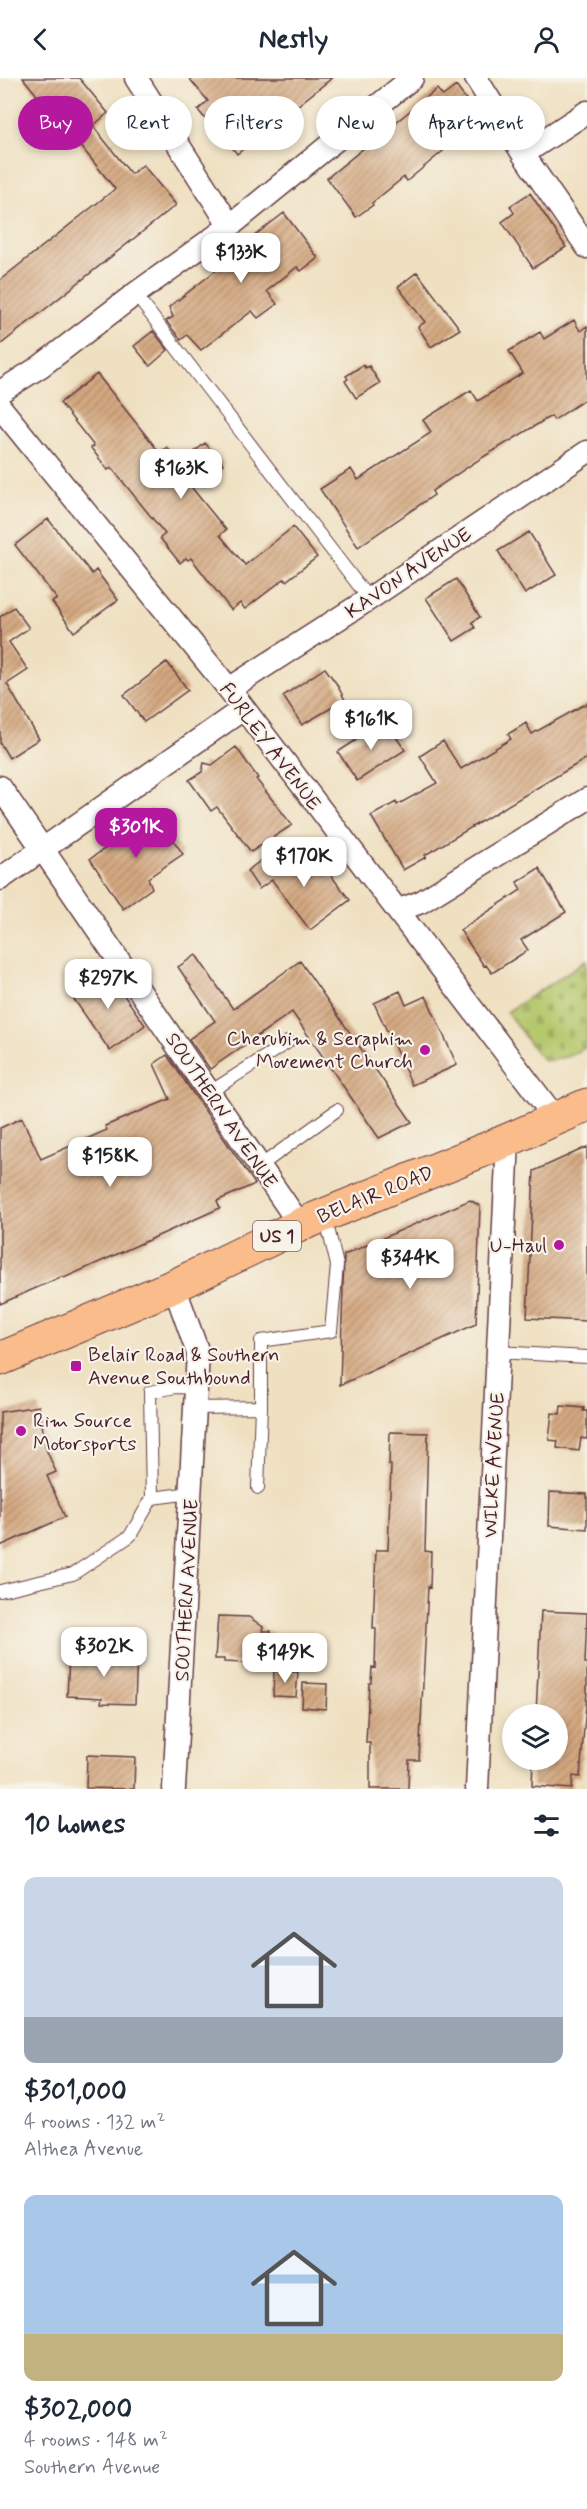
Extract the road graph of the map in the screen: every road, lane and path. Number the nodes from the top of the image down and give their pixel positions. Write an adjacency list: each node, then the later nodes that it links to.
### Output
1 (136, 78): 6 (street)
2 (412, 78): 6 (street)
3 (476, 78): 5 (street)
4 (587, 112): 5 (street)
5 (523, 154): 7 (street)
6 (230, 226): 8 (street)
7 (587, 247)
8 (135, 294): 9 (street); 12 (lane)
9 (0, 392)
10 (0, 407): 13 (street, FURLEY AVENUE)
11 (587, 452): 12 (street, KAVON AVENUE)
12 (369, 599): 13 (street, KAVON AVENUE)
13 (229, 689): 14 (street, FURLEY AVENUE)
14 (243, 709): 17 (street); 19 (street, FURLEY AVENUE)
15 (0, 787): 17 (street, SOUTHERN AVENUE)
16 (587, 799): 19 (street)
17 (42, 848): 18 (street); 21 (street, SOUTHERN AVENUE)
18 (0, 879)
19 (399, 910): 24 (street, FURLEY AVENUE)
20 (288, 1042): 21 (lane)
21 (210, 1092): 26 (street, SOUTHERN AVENUE)
22 (587, 1105): 24 (main road, BELAIR ROAD / US 1)
23 (337, 1110): 26 (lane)
24 (556, 1119): 25 (main road, BELAIR ROAD / US 1)
25 (508, 1140): 27 (main road, BELAIR ROAD / US 1); 29 (street, WILKE AVENUE)
26 (260, 1166): 27 (street, SOUTHERN AVENUE)
27 (312, 1220): 28 (main road, BELAIR ROAD / US 1); 33 (lane)
28 (174, 1286): 31 (main road, BELAIR ROAD / US 1); 32 (street, SOUTHERN AVENUE)
29 (498, 1352): 30 (lane); 39 (street, WILKE AVENUE)
30 (587, 1357)
31 (0, 1359)
32 (196, 1398): 33 (lane); 35 (street, SOUTHERN AVENUE); 36 (lane)
33 (261, 1407): 34 (lane)
34 (258, 1488)
35 (191, 1493): 36 (lane); 38 (street, SOUTHERN AVENUE)
36 (152, 1498): 37 (lane)
37 (0, 1592)
38 (174, 1789)
39 (477, 1789)

